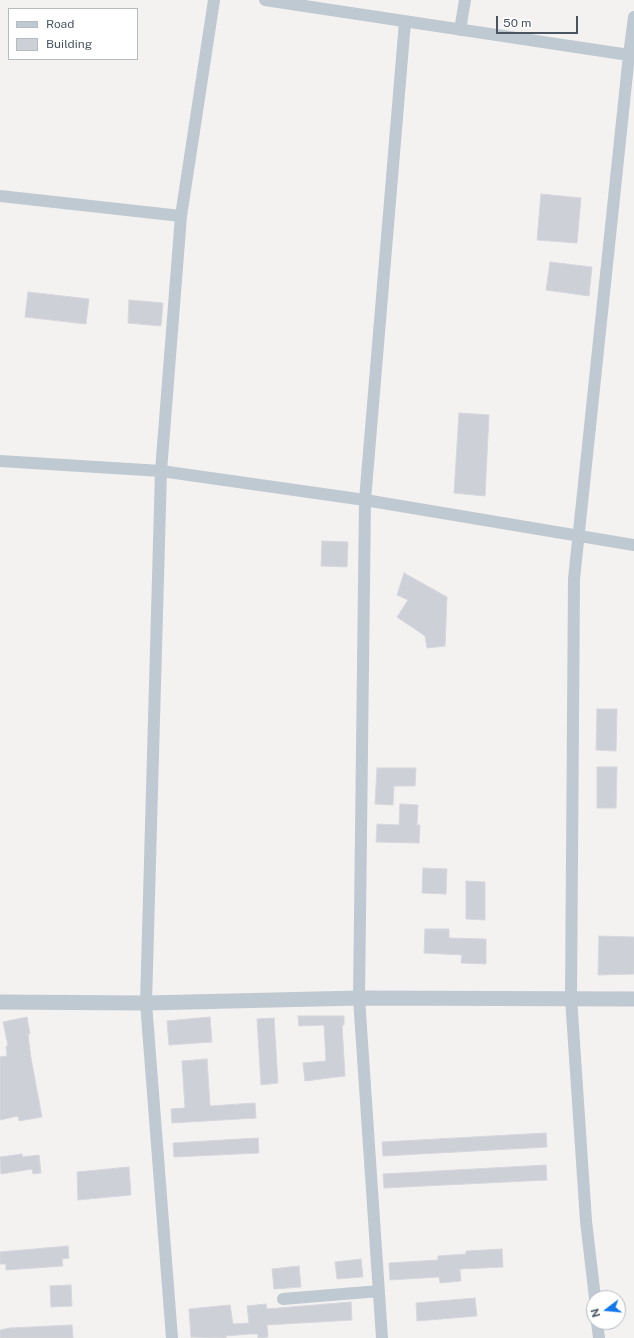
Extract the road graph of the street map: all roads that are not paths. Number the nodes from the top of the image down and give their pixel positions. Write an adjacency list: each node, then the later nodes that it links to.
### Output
1 (214, 0): 9 (street)
2 (265, 0): 5 (street)
3 (465, 0): 6 (street)
4 (634, 17): 7 (street)
5 (404, 22): 6 (street); 12 (street)
6 (460, 30): 7 (street)
7 (631, 56): 13 (street)
8 (0, 196): 9 (street)
9 (181, 216): 11 (street)
10 (0, 460): 11 (street)
11 (161, 471): 12 (street); 19 (street)
12 (365, 500): 13 (street); 15 (street)
13 (578, 536): 14 (street); 16 (street)
14 (634, 545)
15 (359, 998): 16 (street); 19 (street); 21 (street)
16 (570, 998): 17 (street); 20 (street)
17 (634, 999)
18 (0, 1002): 19 (street)
19 (146, 1003): 23 (street)
20 (594, 1290)
21 (379, 1291): 22 (street); 24 (street)
22 (283, 1299)
23 (172, 1338)
24 (382, 1338)

